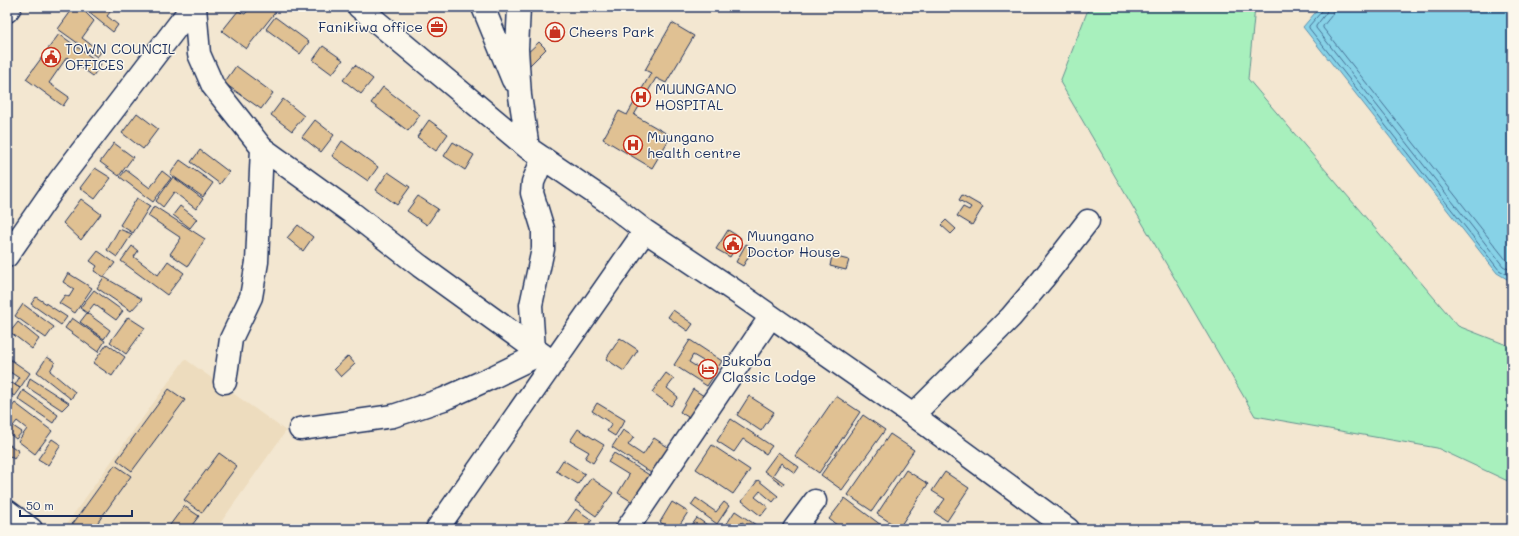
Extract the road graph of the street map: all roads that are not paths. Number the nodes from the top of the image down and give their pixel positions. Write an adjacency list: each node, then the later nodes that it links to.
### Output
1 (10, 7): 6 (main road)
2 (193, 7): 8 (main road); 12 (main road)
3 (359, 7): 9 (main road)
4 (483, 7): 7 (main road)
5 (519, 7): 7 (main road)
6 (7, 11)
7 (520, 96): 9 (main road)
8 (262, 148): 14 (main road); 15 (main road)
9 (536, 153): 11 (main road); 14 (main road)
10 (1088, 221): 16 (main road)
11 (645, 231): 13 (main road); 14 (main road)
12 (7, 256)
13 (771, 316): 16 (main road); 22 (main road)
14 (542, 355): 17 (main road); 21 (main road)
15 (225, 382)
16 (913, 415): 24 (main road)
17 (300, 429)
18 (815, 501): 23 (main road)
19 (7, 511): 20 (main road)
20 (31, 529)
21 (438, 529)
22 (627, 529)
23 (794, 529)
24 (1068, 529)

